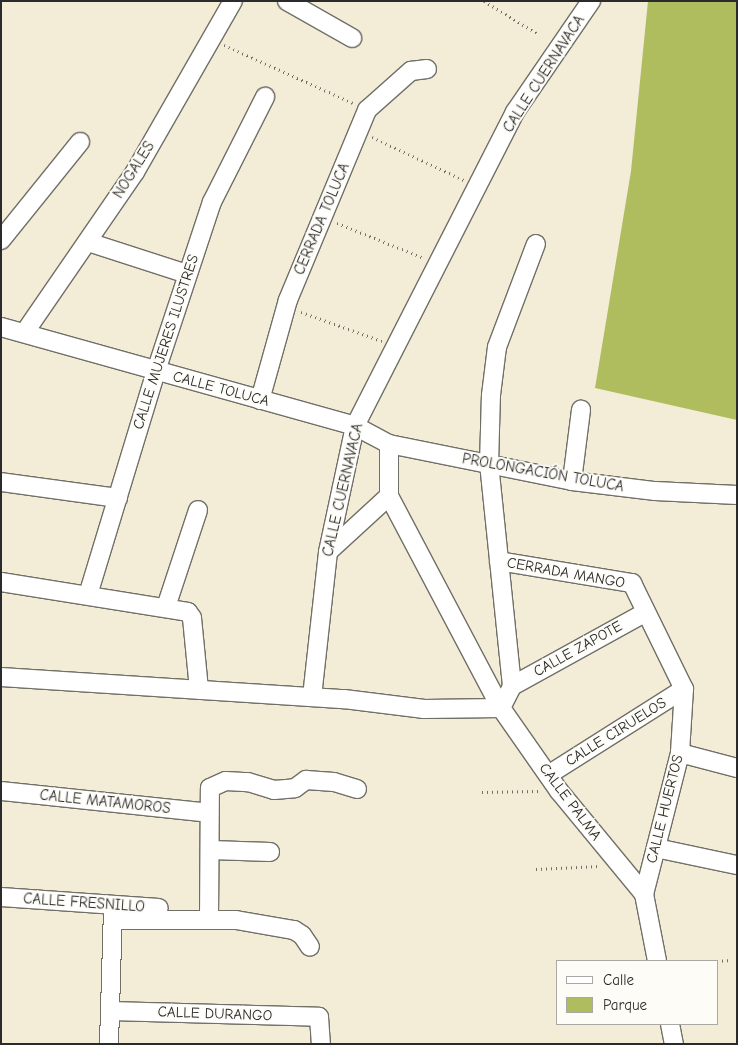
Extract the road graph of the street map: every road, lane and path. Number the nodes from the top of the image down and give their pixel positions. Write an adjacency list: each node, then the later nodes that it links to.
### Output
1 (233, 1): 6 (street, NOGALES)
2 (287, 1): 7 (street)
3 (484, 1): 5 (path)
4 (591, 1): 13 (street, CALLE CUERNAVACA)
5 (538, 34)
6 (210, 38): 10 (path); 16 (street, NOGALES)
7 (352, 38)
8 (427, 69): 10 (street, CERRADA TOLUCA)
9 (265, 97): 19 (street, CALLE MUJERES ILUSTRES)
10 (367, 110): 11 (street, CERRADA TOLUCA)
11 (358, 131): 13 (path); 14 (street, CERRADA TOLUCA)
12 (80, 142): 15 (street)
13 (479, 186): 18 (street, CALLE CUERNAVACA)
14 (323, 217): 18 (path); 20 (street, CERRADA TOLUCA)
15 (1, 240)
16 (88, 242): 19 (street); 22 (street, NOGALES)
17 (536, 244): 29 (street)
18 (440, 264): 23 (street, CALLE CUERNAVACA)
19 (187, 274): 24 (street, CALLE MUJERES ILUSTRES)
20 (286, 307): 23 (path); 25 (street, CERRADA TOLUCA)
21 (1, 326): 22 (street, CALLE TOLUCA)
22 (25, 332): 24 (street, CALLE TOLUCA)
23 (398, 347): 27 (street, CALLE CUERNAVACA)
24 (156, 371): 25 (street, CALLE TOLUCA); 34 (street, CALLE MUJERES ILUSTRES)
25 (260, 400): 27 (street, CALLE TOLUCA)
26 (581, 410): 30 (street)
27 (356, 426): 28 (street, PROLONGACIÓN TOLUCA); 36 (street, CALLE CUERNAVACA)
28 (390, 444): 29 (street, PROLONGACIÓN TOLUCA); 33 (street)
29 (489, 465): 30 (street, PROLONGACIÓN TOLUCA); 37 (street)
30 (572, 481): 32 (street, PROLONGACIÓN TOLUCA)
31 (1, 482): 34 (street)
32 (737, 495)
33 (389, 496): 36 (street); 47 (street)
34 (118, 498): 39 (street, CALLE MUJERES ILUSTRES)
35 (198, 510): 40 (street)
36 (328, 552): 46 (street, CALLE CUERNAVACA)
37 (499, 561): 41 (street, CERRADA MANGO); 43 (street)
38 (1, 582): 39 (street)
39 (88, 595): 40 (street)
40 (166, 607): 45 (street)
41 (644, 613): 43 (street, CALLE ZAPOTE); 44 (street)
42 (1, 677): 45 (street)
43 (512, 686): 47 (street)
44 (684, 689): 48 (street, CALLE HUERTOS); 50 (street, CALLE CIRUELOS)
45 (199, 690): 46 (street)
46 (312, 697): 47 (street)
47 (501, 708): 50 (street, CALLE PALMA)
48 (680, 752): 49 (street); 56 (street, CALLE HUERTOS)
49 (737, 768)
50 (548, 775): 53 (street, CALLE PALMA)
51 (1, 790): 55 (street, CALLE MATAMOROS)
52 (357, 790): 55 (street)
53 (559, 791): 54 (path); 60 (street, CALLE PALMA)
54 (482, 792)
55 (209, 813): 57 (street)
56 (656, 848): 59 (street); 62 (street, CALLE HUERTOS)
57 (211, 850): 58 (street); 66 (street)
58 (270, 852)
59 (737, 864)
60 (619, 866): 61 (path); 62 (street, CALLE PALMA)
61 (536, 869)
62 (644, 894): 68 (street)
63 (1, 897): 65 (street, CALLE FRESNILLO)
64 (168, 909): 65 (street, CALLE FRESNILLO)
65 (113, 914): 66 (street); 71 (street)
66 (209, 919): 67 (street)
67 (310, 947)
68 (658, 960)
69 (731, 960): 70 (path)
70 (718, 962)
71 (110, 1011): 73 (street); 74 (street, CALLE DURANGO)
72 (670, 1025): 75 (street)
73 (109, 1044)
74 (321, 1044)
75 (674, 1044)

